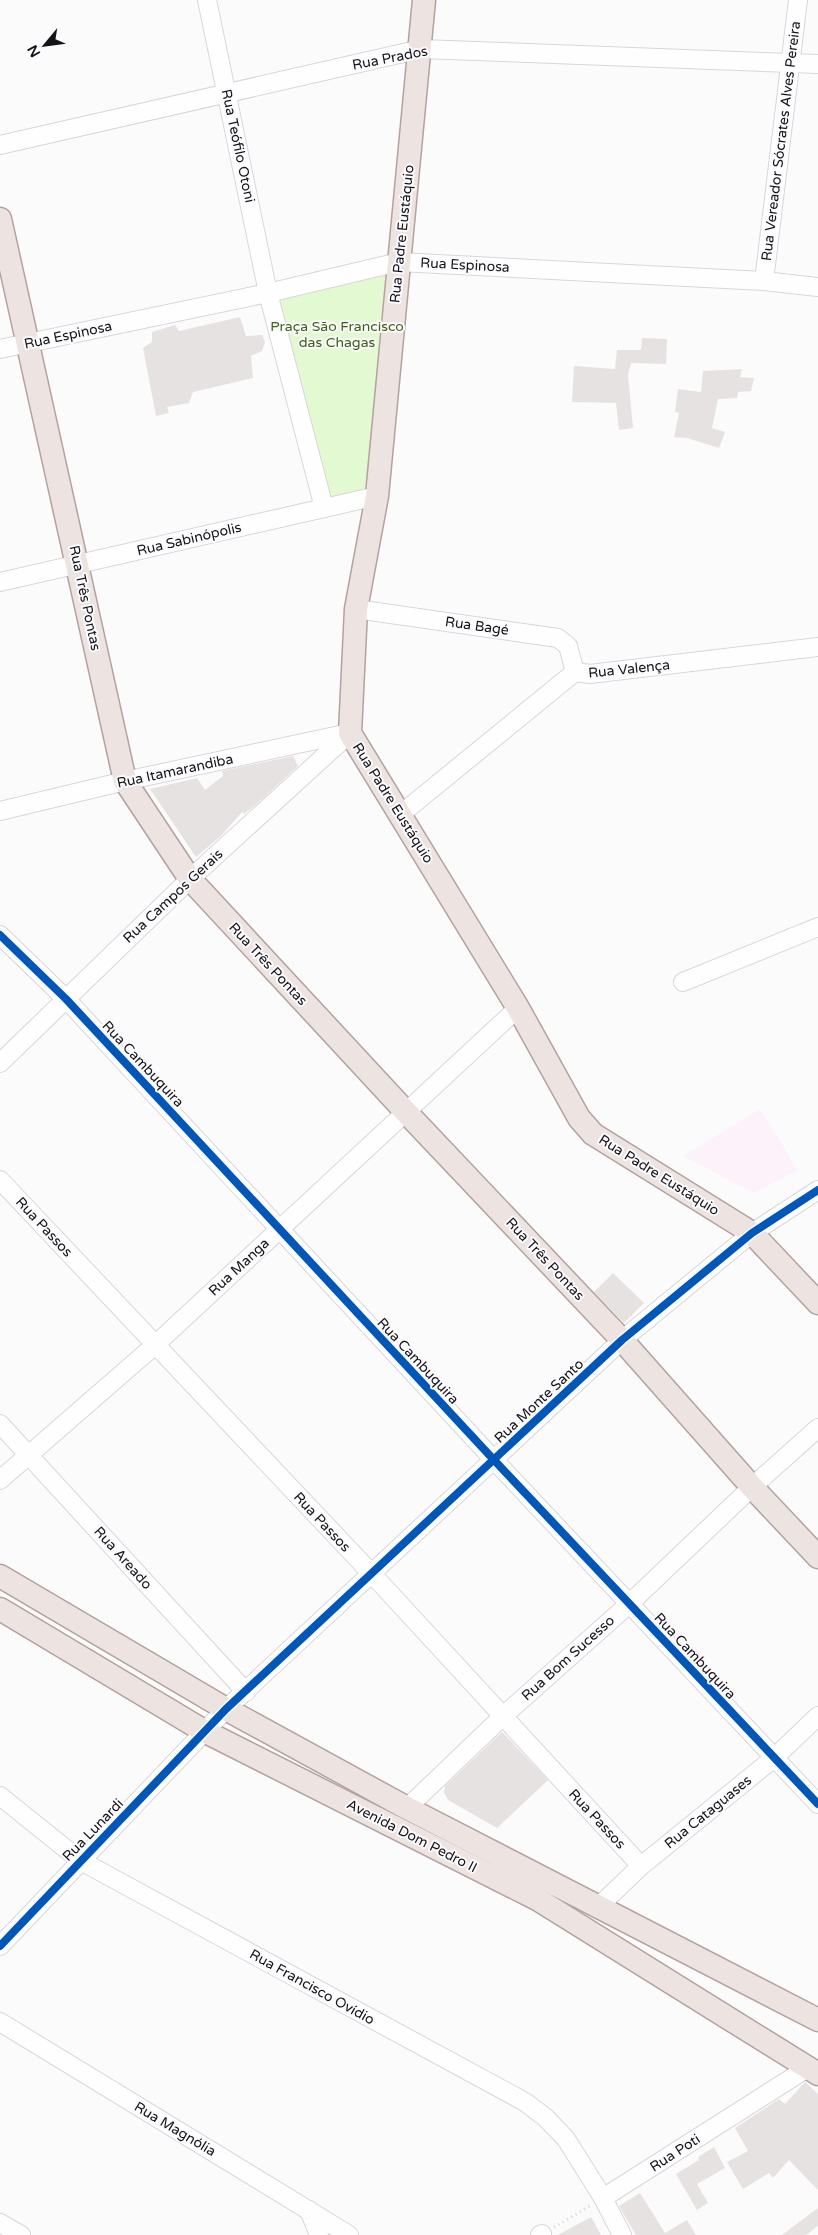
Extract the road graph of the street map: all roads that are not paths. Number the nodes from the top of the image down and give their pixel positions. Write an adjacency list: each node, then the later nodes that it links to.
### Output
1 (207, 0): 7 (street, Rua Teófilo Otoni)
2 (424, 0): 4 (main road, Rua Padre Eustáquio)
3 (798, 0): 5 (street, Rua Vereador Sócrates Alves Pereira)
4 (421, 49): 5 (street, Rua Prados); 7 (street, Rua Prados); 10 (main road, Rua Padre Eustáquio)
5 (790, 62): 6 (street, Rua Prados); 11 (street, Rua Vereador Sócrates Alves Pereira)
6 (818, 64)
7 (227, 93): 8 (street, Rua Prados); 13 (street, Rua Teófilo Otoni)
8 (0, 145)
9 (0, 219): 14 (main road, Rua Três Pontas)
10 (400, 262): 11 (street, Rua Espinosa); 13 (street, Rua Espinosa); 16 (main road, Rua Padre Eustáquio)
11 (764, 282): 12 (street, Rua Espinosa)
12 (818, 287)
13 (268, 293): 14 (street, Rua Espinosa); 17 (street)
14 (28, 343): 15 (street, Rua Espinosa); 18 (main road, Rua Três Pontas)
15 (0, 349)
16 (377, 496): 17 (street, Rua Sabinópolis); 20 (main road, Rua Padre Eustáquio)
17 (324, 508): 18 (street, Rua Sabinópolis)
18 (78, 565): 19 (street, Rua Sabinópolis); 24 (main road, Rua Três Pontas)
19 (0, 582)
20 (356, 609): 22 (street, Rua Bagé); 23 (main road, Rua Padre Eustáquio)
21 (818, 647): 22 (street, Rua Valença)
22 (575, 672): 26 (street, Rua Valença)
23 (350, 733): 24 (street, Rua Itamarandiba); 26 (main road, Rua Padre Eustáquio); 27 (street, Rua Campos Gerais)
24 (125, 781): 25 (street, Rua Itamarandiba); 27 (main road, Rua Três Pontas)
25 (0, 811)
26 (401, 814): 32 (main road, Rua Padre Eustáquio)
27 (190, 879): 31 (street, Rua Campos Gerais); 34 (main road, Rua Três Pontas)
28 (818, 927): 30 (street)
29 (0, 935): 31 (street, Rua Cambuquira)
30 (683, 982)
31 (66, 999): 33 (street, Rua Campos Gerais); 37 (street, Rua Cambuquira)
32 (518, 1008): 34 (street, Rua Manga); 38 (main road, Rua Padre Eustáquio)
33 (0, 1063)
34 (405, 1111): 37 (street, Rua Manga); 40 (main road, Rua Três Pontas)
35 (0, 1180): 41 (street, Rua Passos)
36 (818, 1190): 38 (street, Rua Monte Santo)
37 (280, 1230): 41 (street, Rua Manga); 45 (street, Rua Cambuquira)
38 (752, 1233): 39 (main road, Rua Padre Eustáquio); 40 (street, Rua Monte Santo)
39 (818, 1303)
40 (622, 1340): 45 (street, Rua Monte Santo); 47 (main road, Rua Três Pontas)
41 (155, 1345): 44 (street, Rua Manga); 49 (street, Rua Passos)
42 (0, 1424): 44 (street, Rua Areado)
43 (818, 1428): 47 (street, Rua Bom Sucesso)
44 (30, 1456): 46 (street, Rua Manga); 53 (street, Rua Areado)
45 (494, 1460): 49 (street, Rua Monte Santo); 51 (street, Rua Cambuquira)
46 (0, 1480)
47 (752, 1487): 48 (main road, Rua Três Pontas); 51 (street, Rua Bom Sucesso)
48 (818, 1556)
49 (372, 1574): 53 (street, Rua Monte Santo); 56 (street, Rua Passos)
50 (0, 1576): 54 (main road, Avenida Dom Pedro II)
51 (629, 1604): 56 (street, Rua Bom Sucesso); 58 (street, Rua Cambuquira)
52 (0, 1609): 57 (main road, Avenida Dom Pedro II)
53 (246, 1692): 54 (street, Rua Monte Santo)
54 (226, 1709): 57 (street, Rua Monte Santo); 61 (main road, Avenida Dom Pedro II)
55 (818, 1716): 58 (street, Rua Cataguases)
56 (502, 1718): 61 (street, Rua Bom Sucesso); 63 (street, Rua Passos)
57 (204, 1731): 62 (street, Rua Lunardi); 68 (main road, Avenida Dom Pedro II)
58 (774, 1758): 60 (street, Rua Cambuquira); 63 (street, Rua Cataguases)
59 (0, 1796): 62 (street, Rua Francisco Ovídio)
60 (818, 1804)
61 (407, 1808): 64 (main road, Avenida Dom Pedro II)
62 (81, 1861): 65 (street, Rua Lunardi); 69 (street, Rua Francisco Ovídio)
63 (641, 1866): 64 (street, Rua Cataguases)
64 (597, 1908): 66 (main road, Avenida Dom Pedro II)
65 (0, 1946)
66 (818, 2020)
67 (0, 2022): 70 (street, Rua Magnólia)
68 (813, 2071): 69 (street, Rua Poti)
69 (603, 2198): 75 (street, Rua Francisco Ovídio)
70 (309, 2210): 73 (street); 74 (street, Rua Magnólia)
71 (0, 2223): 72 (street)
72 (22, 2235)
73 (319, 2235)
74 (349, 2235)
75 (622, 2235)

